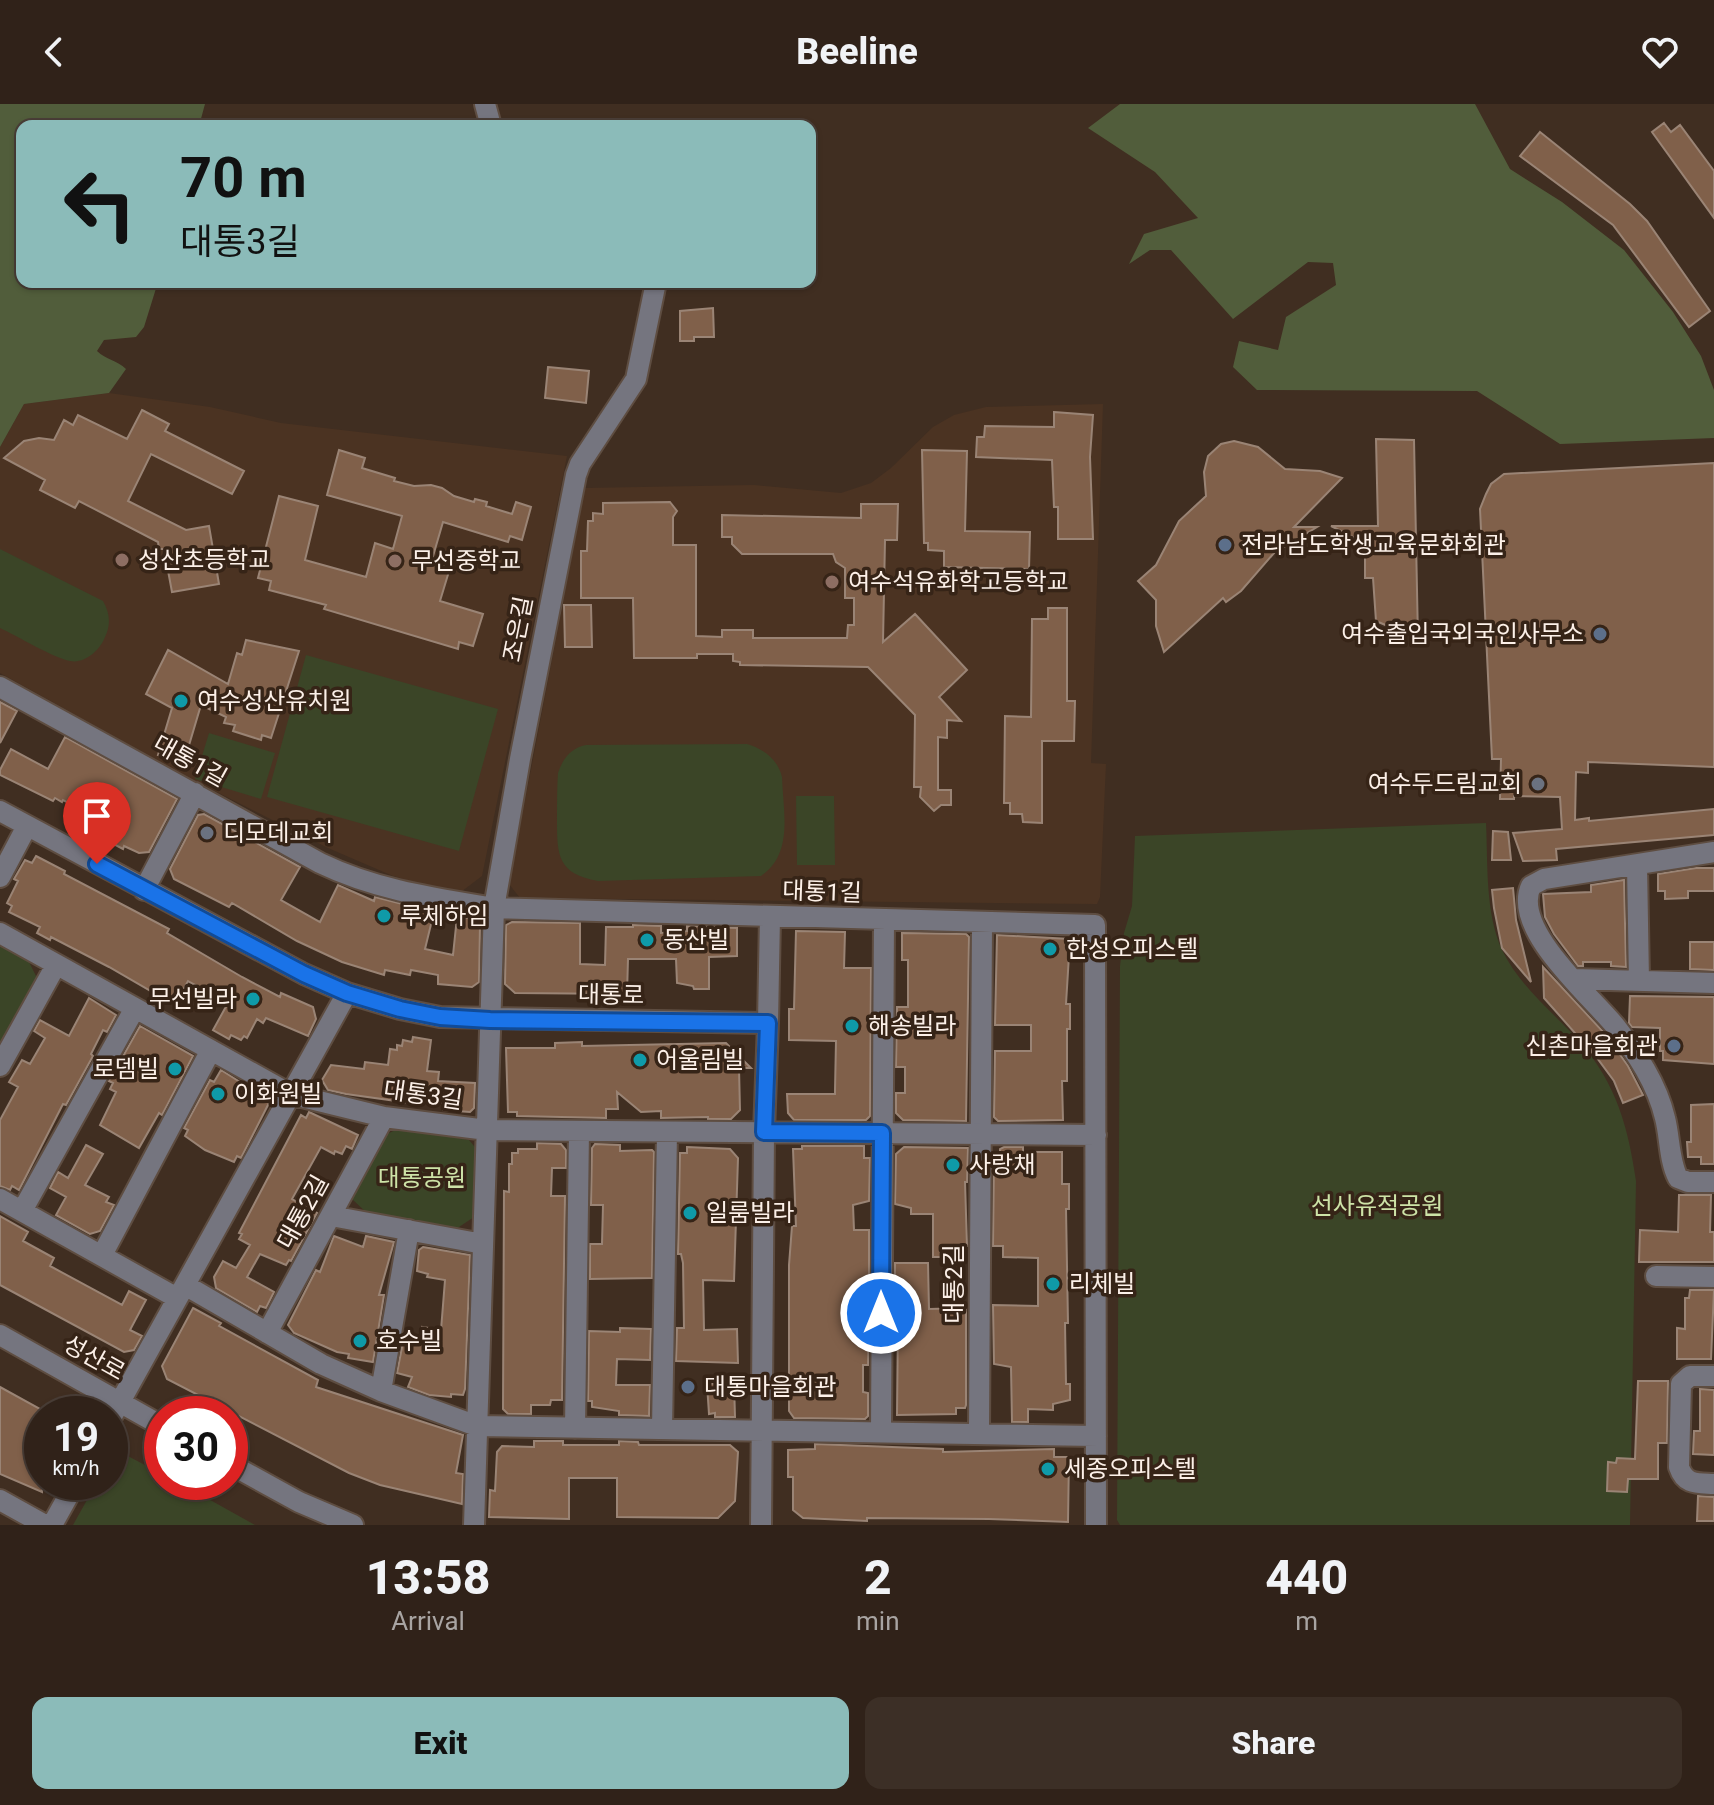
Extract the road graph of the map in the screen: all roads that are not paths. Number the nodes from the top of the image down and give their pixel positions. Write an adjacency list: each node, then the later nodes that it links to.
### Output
1 (655, 288): 10 (street, 조은길)
2 (0, 687): 3 (street, 대통1길)
3 (195, 793): 9 (street); 10 (street, 대통1길)
4 (0, 811): 5 (street, 대통로)
5 (27, 826): 8 (street); 9 (street, 대통로)
6 (1714, 852): 7 (street)
7 (1637, 865): 16 (street); 17 (street)
8 (0, 877)
9 (144, 890): 19 (street, 대통로)
10 (494, 908): 11 (street, 대통1길); 21 (street, 조은길)
11 (770, 916): 12 (street, 대통1길); 22 (street)
12 (884, 919): 13 (street, 대통1길); 31 (street)
13 (982, 922): 32 (street); 33 (street, 대통1길)
14 (0, 933): 15 (street, 대통3길)
15 (56, 965): 20 (street, 대통3길); 24 (street)
16 (1574, 979): 17 (street); 34 (street)
17 (1639, 981): 18 (street)
18 (1714, 983)
19 (347, 993): 21 (street, 대통로); 25 (street)
20 (135, 1008): 23 (street, 대통3길); 36 (street)
21 (490, 1020): 22 (street, 대통로); 27 (street, 조은길)
22 (768, 1023): 30 (street)
23 (211, 1050): 25 (street, 대통3길); 40 (street)
24 (0, 1066)
25 (290, 1094): 26 (street, 대통3길); 43 (street)
26 (384, 1117): 27 (street, 대통3길); 37 (street, 대통2길)
27 (487, 1130): 28 (street, 대통3길); 39 (street)
28 (579, 1131): 29 (street, 대통3길); 51 (street)
29 (667, 1132): 30 (street, 대통3길); 52 (street)
30 (764, 1132): 31 (street, 대통3길); 53 (street)
31 (882, 1133): 32 (street, 대통3길); 54 (street)
32 (981, 1134): 33 (street, 대통3길); 55 (street, 대통2길)
33 (1096, 1135): 56 (street, 대통1길)
34 (1714, 1182)
35 (0, 1199): 36 (street)
36 (22, 1211): 40 (street)
37 (331, 1216): 38 (street); 44 (street, 대통2길)
38 (409, 1230): 39 (street); 47 (street)
39 (483, 1244): 50 (street)
40 (102, 1255): 43 (street)
41 (1656, 1276): 42 (street)
42 (1714, 1277)
43 (181, 1291): 44 (street); 49 (street)
44 (267, 1333): 47 (street)
45 (0, 1335): 48 (street, 성산로)
46 (1714, 1376): 58 (street)
47 (381, 1391): 50 (street)
48 (92, 1396)
49 (123, 1396)
50 (477, 1426): 51 (street); 64 (street)
51 (575, 1428): 52 (street)
52 (662, 1429): 53 (street)
53 (762, 1431): 54 (street); 65 (street)
54 (881, 1432): 55 (street)
55 (979, 1434): 56 (street)
56 (1096, 1436): 66 (street, 대통1길)
57 (248, 1474): 63 (street)
58 (1714, 1484)
59 (0, 1500): 61 (street)
60 (66, 1500): 62 (street)
61 (45, 1525)
62 (52, 1525)
63 (353, 1525)
64 (474, 1525)
65 (761, 1525)
66 (1096, 1525)

